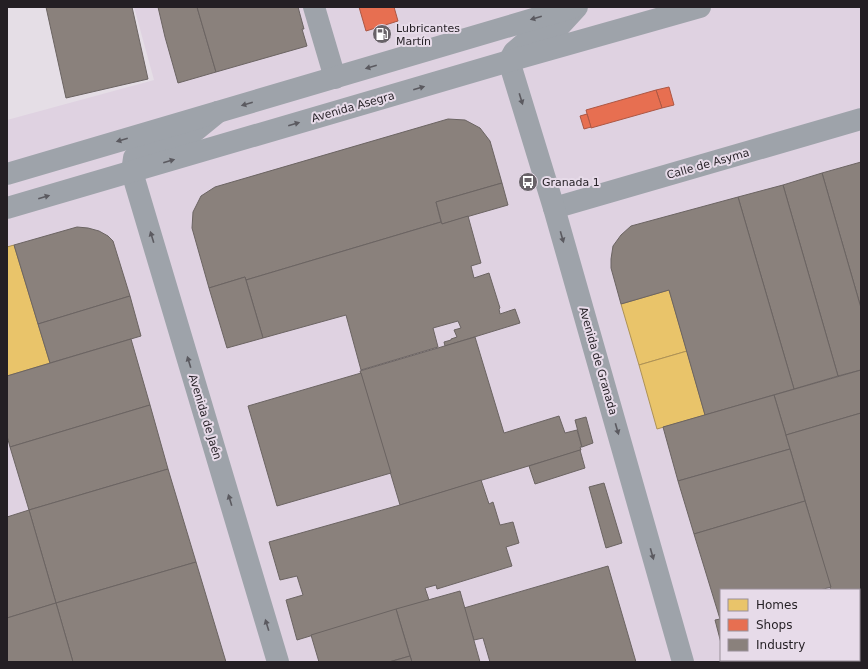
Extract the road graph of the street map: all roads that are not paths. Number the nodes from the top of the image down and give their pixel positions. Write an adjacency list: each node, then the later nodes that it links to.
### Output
1 (314, 7): 6 (street)
2 (574, 7): 6 (street, one-way to 6)
3 (577, 7): 5 (street)
4 (700, 7): 5 (street, Avenida Asegra)
5 (510, 62): 9 (street, Avenida Asegra, one-way to 5); 12 (street, Avenida de Granada, one-way to 12)
6 (335, 78): 7 (street, one-way to 7)
7 (218, 112): 9 (street); 10 (street, one-way to 10)
8 (861, 120): 12 (street, Calle de Asyma)
9 (132, 172): 11 (street, Avenida Asegra, one-way to 9); 13 (street, Avenida de Jaén, one-way to 9)
10 (7, 174)
11 (7, 208)
12 (554, 208): 14 (street, Avenida de Granada, one-way to 14)
13 (278, 662)
14 (683, 662)

